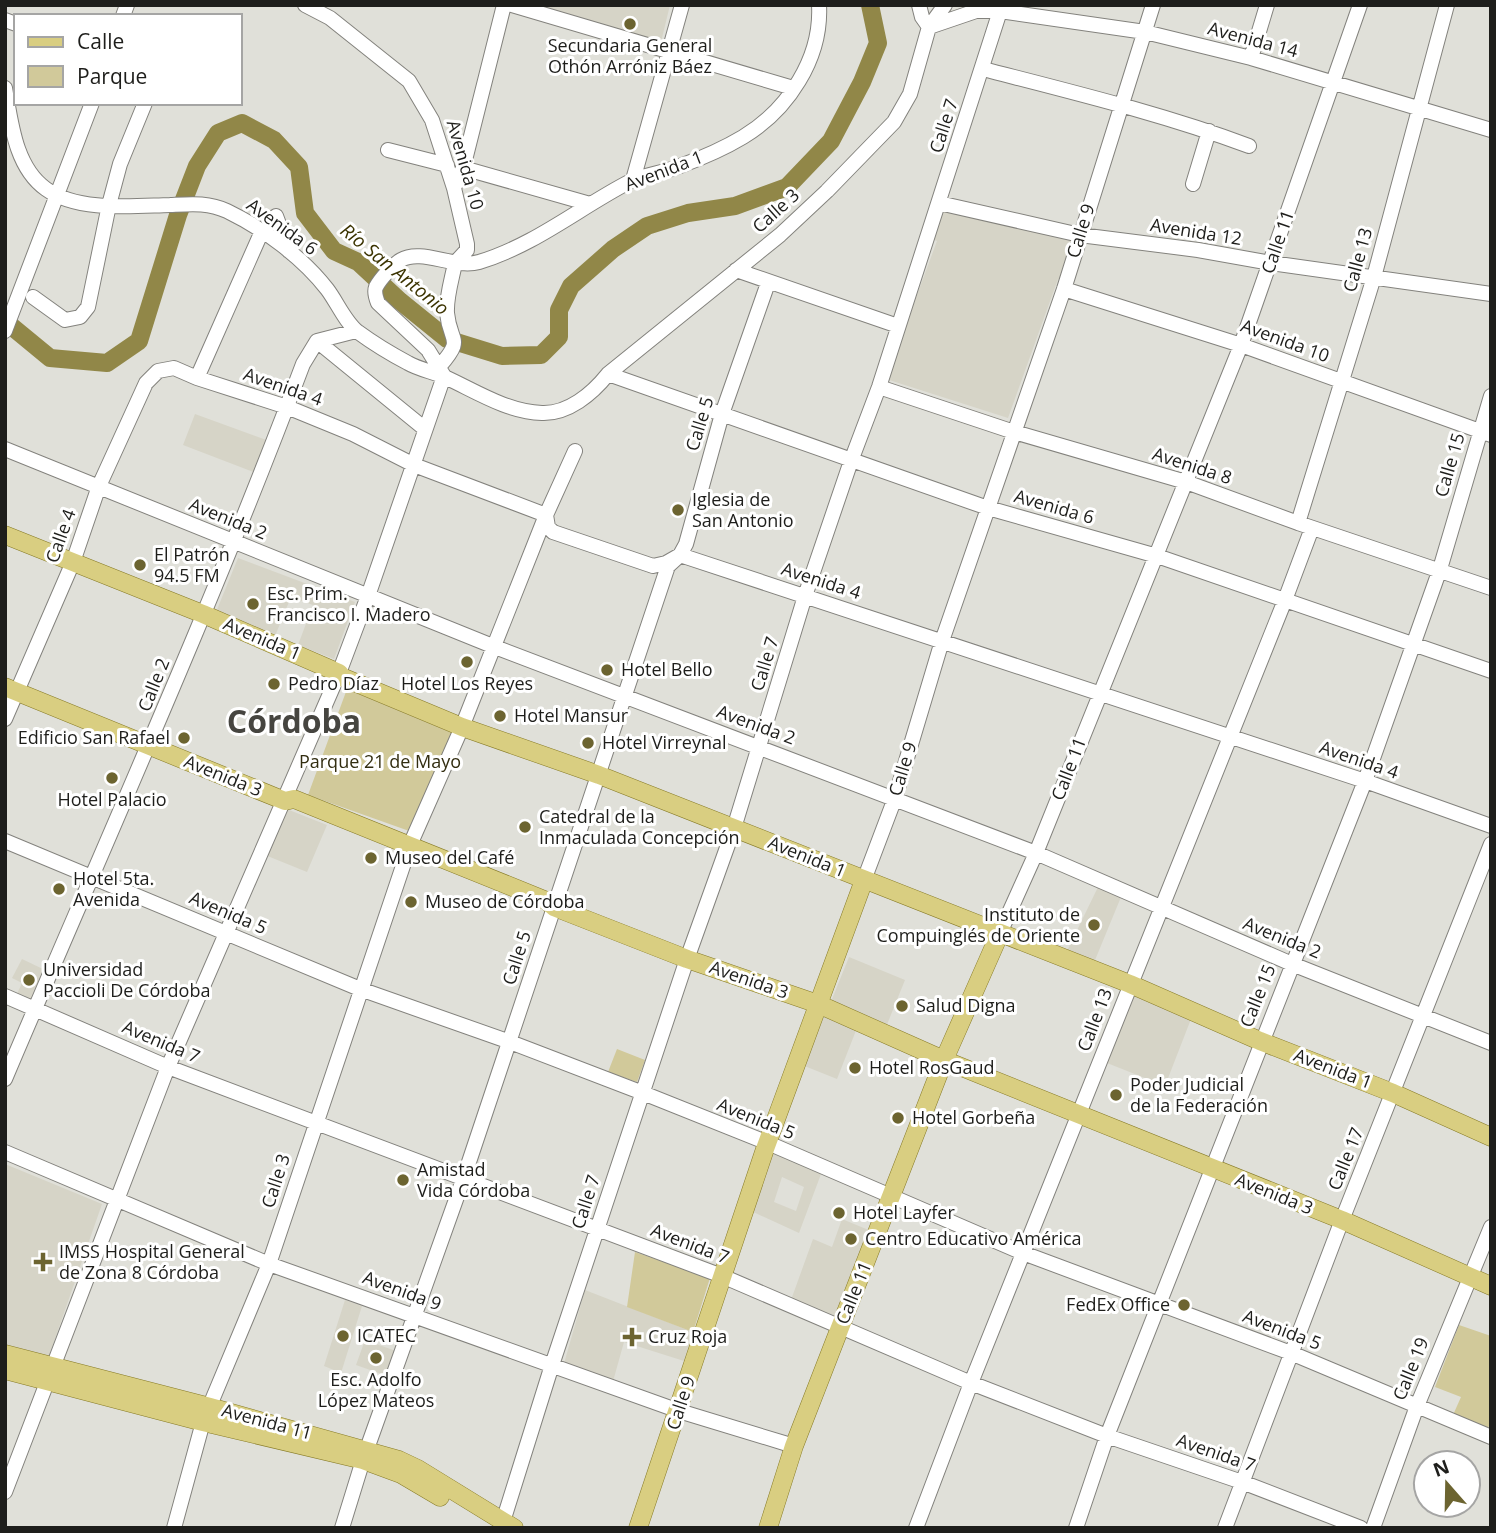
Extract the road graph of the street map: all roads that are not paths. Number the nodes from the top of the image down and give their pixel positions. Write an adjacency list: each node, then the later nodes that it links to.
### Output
1 (305, 5): 13 (street, Avenida 10)
2 (504, 5): 31 (street)
3 (512, 5): 16 (street)
4 (682, 5): 16 (street)
5 (819, 5): 21 (street, Avenida 1)
6 (919, 5): 14 (street)
7 (945, 5): 14 (street)
8 (1153, 5): 15 (street, Calle 9)
9 (1267, 5): 17 (street)
10 (1360, 5): 19 (street, Calle 11)
11 (1447, 5): 25 (street, Calle 13)
12 (1000, 11): 14 (street, Avenida 14); 15 (street, Avenida 14); 18 (street, Calle 7)
13 (332, 12): 30 (street, Avenida 10)
14 (929, 27): 45 (street, Calle 3)
15 (1145, 32): 17 (street, Avenida 14); 24 (street, Calle 9)
16 (668, 51): 21 (street); 32 (street)
17 (1251, 58): 19 (street, Avenida 14)
18 (983, 69): 24 (street); 36 (street, Calle 7)
19 (1334, 83): 25 (street, Avenida 14); 44 (street, Calle 11)
20 (5, 88): 35 (street, Avenida 6)
21 (793, 88): 32 (street, Avenida 1)
22 (91, 105): 35 (street)
23 (144, 105): 38 (street)
24 (1121, 105): 27 (street); 41 (street, Calle 9)
25 (1419, 107): 26 (street, Avenida 14); 46 (street, Calle 13)
26 (1491, 130)
27 (1209, 131): 28 (street); 33 (street)
28 (1250, 146)
29 (388, 150): 30 (street)
30 (447, 165): 34 (street, Avenida 10)
31 (463, 168): 34 (street); 37 (street)
32 (633, 180): 37 (street, Avenida 1)
33 (1193, 184)
34 (454, 188): 43 (street, Avenida 10)
35 (58, 196): 38 (street, Avenida 6); 52 (street)
36 (939, 203): 41 (street, Avenida 12); 51 (street, Calle 7)
37 (590, 204): 43 (street, Avenida 1)
38 (109, 205): 40 (street, Avenida 6); 50 (street)
39 (276, 216): 42 (street)
40 (262, 232): 42 (street, Avenida 6); 58 (street)
41 (1080, 235): 44 (street, Avenida 12); 48 (street, Calle 9)
42 (290, 252): 53 (street, Avenida 6)
43 (455, 263): 57 (street); 57 (street, Avenida 1)
44 (1271, 263): 46 (street, Avenida 12); 55 (street, Calle 11)
45 (736, 270): 47 (street); 59 (street, Calle 3)
46 (1374, 277): 49 (street, Avenida 12); 60 (street, Calle 13)
47 (768, 283): 51 (street); 64 (street, Calle 5)
48 (1063, 289): 55 (street, Avenida 10); 66 (street, Calle 9)
49 (1491, 294)
50 (33, 297)
51 (898, 326): 61 (street, Calle 7)
52 (5, 331)
53 (356, 331): 54 (street); 57 (street, Avenida 6)
54 (317, 341): 63 (street, Calle 2); 65 (street)
55 (1241, 345): 60 (street, Avenida 10); 72 (street, Calle 11)
56 (158, 371): 58 (street, Avenida 4); 73 (street, Calle 4)
57 (441, 372): 59 (street, Avenida 6); 65 (street)
58 (197, 379): 63 (street, Avenida 4)
59 (603, 380): 64 (street, Avenida 6)
60 (1343, 383): 67 (street, Avenida 10); 76 (street, Calle 13)
61 (879, 387): 66 (street, Avenida 8); 70 (street, Calle 7)
62 (1491, 396): 67 (street, Calle 15)
63 (287, 407): 71 (street, Avenida 4); 78 (street, Calle 2)
64 (722, 414): 70 (street, Avenida 6); 79 (street, Calle 5)
65 (425, 429): 71 (street)
66 (1014, 432): 72 (street, Avenida 8); 74 (street, Calle 9)
67 (1485, 433): 82 (street, Calle 15)
68 (5, 449): 73 (street, Avenida 2)
69 (575, 451): 75 (street)
70 (851, 461): 74 (street, Avenida 6); 85 (street, Calle 7)
71 (414, 465): 75 (street, Avenida 4); 84 (street)
72 (1186, 482): 76 (street, Avenida 8); 80 (street, Calle 11)
73 (99, 486): 78 (street, Avenida 2); 81 (street, Calle 4)
74 (988, 508): 80 (street, Avenida 6); 88 (street, Calle 9)
75 (547, 515): 79 (street, Avenida 4); 90 (street)
76 (1305, 525): 82 (street, Avenida 8); 86 (street, Calle 13)
77 (5, 535): 81 (main road, Avenida 1)
78 (234, 543): 84 (street, Avenida 2); 87 (street, Calle 2)
79 (680, 555): 85 (street, Avenida 4); 95 (street, Calle 5)
80 (1157, 556): 86 (street, Avenida 6); 94 (street, Calle 11)
81 (73, 562): 87 (main road, Avenida 1); 93 (street, Calle 4)
82 (1440, 569): 83 (street, Avenida 8); 89 (street, Calle 15)
83 (1491, 587)
84 (368, 596): 90 (street, Avenida 2); 92 (street)
85 (806, 596): 88 (street, Avenida 4); 100 (street, Calle 7)
86 (1285, 600): 89 (street, Avenida 6); 98 (street, Calle 13)
87 (203, 614): 92 (main road, Avenida 1); 99 (street, Calle 2)
88 (942, 641): 94 (street, Avenida 4); 103 (street, Calle 9)
89 (1414, 645): 91 (street, Avenida 6); 102 (street, Calle 15)
90 (495, 647): 95 (street, Avenida 2); 97 (street)
91 (1491, 671)
92 (339, 673): 97 (main road, Avenida 1); 104 (street)
93 (11, 689): 96 (street, Calle 4); 99 (main road, Avenida 3)
94 (1098, 695): 98 (street, Avenida 4); 110 (street, Calle 11)
95 (626, 698): 100 (street, Avenida 2); 101 (street, Calle 5)
96 (5, 719)
97 (462, 727): 101 (main road, Avenida 1); 108 (street, Calle 3)
98 (1230, 737): 102 (street, Avenida 4); 114 (street, Calle 13)
99 (150, 746): 104 (main road, Avenida 3); 111 (street, Calle 2)
100 (760, 747): 103 (street, Avenida 2); 106 (street, Calle 7)
101 (599, 775): 106 (main road, Avenida 1); 113 (street, Calle 5)
102 (1364, 781): 105 (street, Avenida 4); 118 (street, Calle 15)
103 (895, 798): 110 (street, Avenida 2); 112 (street, Calle 9)
104 (285, 801): 108 (main road, Avenida 3); 115 (street)
105 (1491, 826)
106 (734, 828): 112 (main road, Avenida 1); 117 (street, Calle 7)
107 (5, 841): 111 (street, Avenida 5)
108 (410, 845): 113 (main road, Avenida 3); 120 (street, Calle 3)
109 (1491, 845): 124 (street, Calle 17)
110 (1036, 853): 114 (street, Avenida 2); 116 (street, Calle 11)
111 (92, 877): 115 (street, Avenida 5); 123 (street, Calle 2)
112 (864, 880): 116 (main road, Avenida 1); 122 (main road, Calle 9)
113 (554, 908): 117 (main road, Avenida 3); 126 (street, Calle 5)
114 (1161, 908): 118 (street, Avenida 2); 119 (street, Calle 13)
115 (225, 933): 120 (street, Avenida 5); 129 (street)
116 (1000, 933): 119 (main road, Avenida 1); 128 (main road, Calle 11)
117 (687, 959): 122 (main road, Avenida 3); 131 (street, Calle 7)
118 (1292, 964): 124 (street, Avenida 2); 125 (street, Calle 15)
119 (1130, 984): 125 (main road, Avenida 1); 133 (street, Calle 13)
120 (360, 989): 126 (street, Avenida 5); 134 (street, Calle 3)
121 (5, 996): 123 (street, Avenida 7)
122 (818, 1004): 128 (main road, Avenida 3); 136 (main road, Calle 9)
123 (35, 1009): 129 (street, Avenida 7); 130 (street, Calle 2)
124 (1424, 1015): 127 (street, Avenida 2); 132 (street, Calle 17)
125 (1260, 1041): 132 (main road, Avenida 1); 138 (street, Calle 15)
126 (510, 1042): 131 (street, Avenida 5); 139 (street, Calle 5)
127 (1491, 1044)
128 (944, 1059): 133 (main road, Avenida 3); 140 (main road, Calle 11)
129 (168, 1067): 134 (street, Avenida 7); 141 (street)
130 (5, 1079)
131 (643, 1093): 136 (street, Avenida 5); 144 (street, Calle 7)
132 (1393, 1093): 135 (main road, Avenida 1); 142 (street, Calle 17)
133 (1079, 1114): 138 (main road, Avenida 3); 145 (street, Calle 13)
134 (315, 1123): 139 (street, Avenida 7); 146 (street, Calle 3)
135 (1491, 1137)
136 (768, 1143): 140 (street, Avenida 5); 147 (main road, Calle 9)
137 (5, 1152): 141 (street, Avenida 9)
138 (1211, 1168): 142 (main road, Avenida 3); 150 (street, Calle 15)
139 (464, 1177): 144 (street, Avenida 7); 151 (street, Calle 5)
140 (892, 1197): 145 (street, Avenida 5); 152 (main road, Calle 11)
141 (116, 1200): 146 (street, Avenida 9); 157 (street)
142 (1342, 1220): 148 (main road, Avenida 3); 153 (street, Calle 17)
143 (1491, 1227): 148 (street, Calle 19)
144 (597, 1229): 147 (street, Avenida 7); 155 (street, Calle 7)
145 (1023, 1253): 150 (street, Avenida 5); 158 (street, Calle 13)
146 (269, 1264): 151 (street, Avenida 9); 161 (street, Calle 3)
147 (722, 1276): 152 (street, Avenida 7); 160 (main road, Calle 9)
148 (1469, 1277): 149 (main road, Avenida 3); 159 (street, Calle 19)
149 (1491, 1286)
150 (1159, 1304): 153 (street, Avenida 5); 162 (street, Calle 15)
151 (415, 1317): 155 (street, Avenida 9); 165 (street, Calle 5)
152 (842, 1326): 158 (street, Avenida 7); 164 (main road, Calle 11)
153 (1291, 1353): 159 (street, Avenida 5); 166 (street, Calle 17)
154 (5, 1354): 157 (main road, Avenida 11)
155 (552, 1364): 160 (street, Avenida 9); 168 (street, Calle 7)
156 (5, 1370): 157 (main road, Avenida 11)
157 (49, 1374): 161 (main road, Avenida 11); 167 (street)
158 (971, 1383): 162 (street, Avenida 7); 173 (street, Calle 13)
159 (1417, 1406): 163 (street, Avenida 5); 177 (street, Calle 19)
160 (679, 1411): 164 (street, Avenida 9); 169 (main road, Calle 9)
161 (207, 1415): 165 (main road, Avenida 11); 170 (street, Calle 3)
162 (1107, 1436): 166 (street, Avenida 7); 174 (street, Calle 15)
163 (1491, 1437)
164 (794, 1446): 172 (main road, Calle 11)
165 (365, 1455): 168 (main road, Avenida 11); 171 (street, Calle 5)
166 (1242, 1482): 175 (street, Calle 17); 176 (street, Avenida 7)
167 (5, 1492)
168 (502, 1526)
169 (641, 1527)
170 (174, 1528)
171 (342, 1528)
172 (768, 1528)
173 (916, 1528)
174 (1076, 1528)
175 (1225, 1528)
176 (1361, 1528)
177 (1373, 1528)

